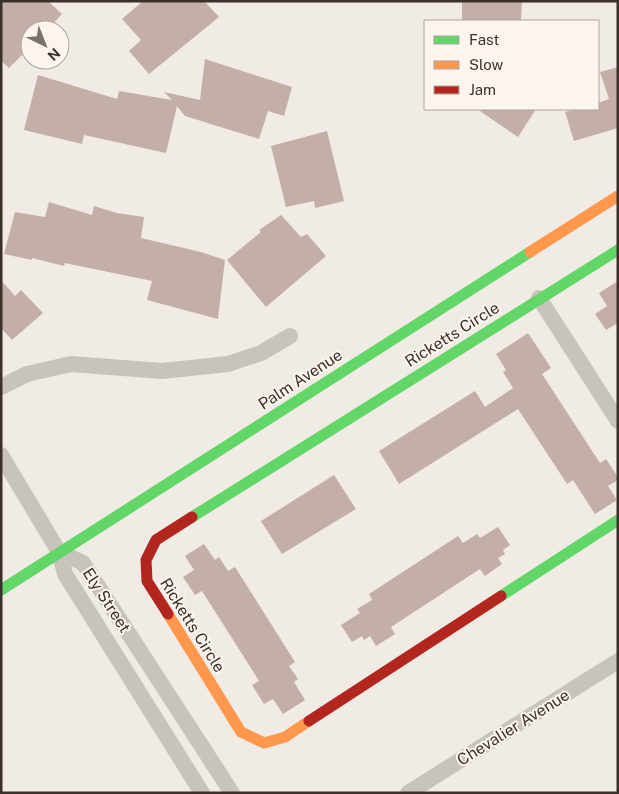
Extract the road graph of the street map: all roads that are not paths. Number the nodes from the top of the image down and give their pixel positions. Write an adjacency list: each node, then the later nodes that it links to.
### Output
1 (618, 196): 9 (street, Palm Avenue)
2 (618, 250): 3 (street, Ricketts Circle)
3 (539, 298): 6 (street); 8 (street, Ricketts Circle)
4 (290, 336): 5 (street)
5 (1, 387)
6 (618, 421)
7 (1, 455): 9 (street)
8 (618, 520)
9 (59, 552): 10 (street, Palm Avenue); 11 (street, Ely Street); 12 (street, Ely Street)
10 (1, 590)
11 (118, 616): 12 (street); 14 (street, Ely Street)
12 (99, 628): 15 (street, Ely Street)
13 (618, 661): 18 (street, Chevalier Avenue)
14 (177, 708): 15 (street); 17 (street, Ely Street)
15 (157, 721): 16 (street, Ely Street)
16 (202, 793)
17 (232, 793)
18 (408, 793)

